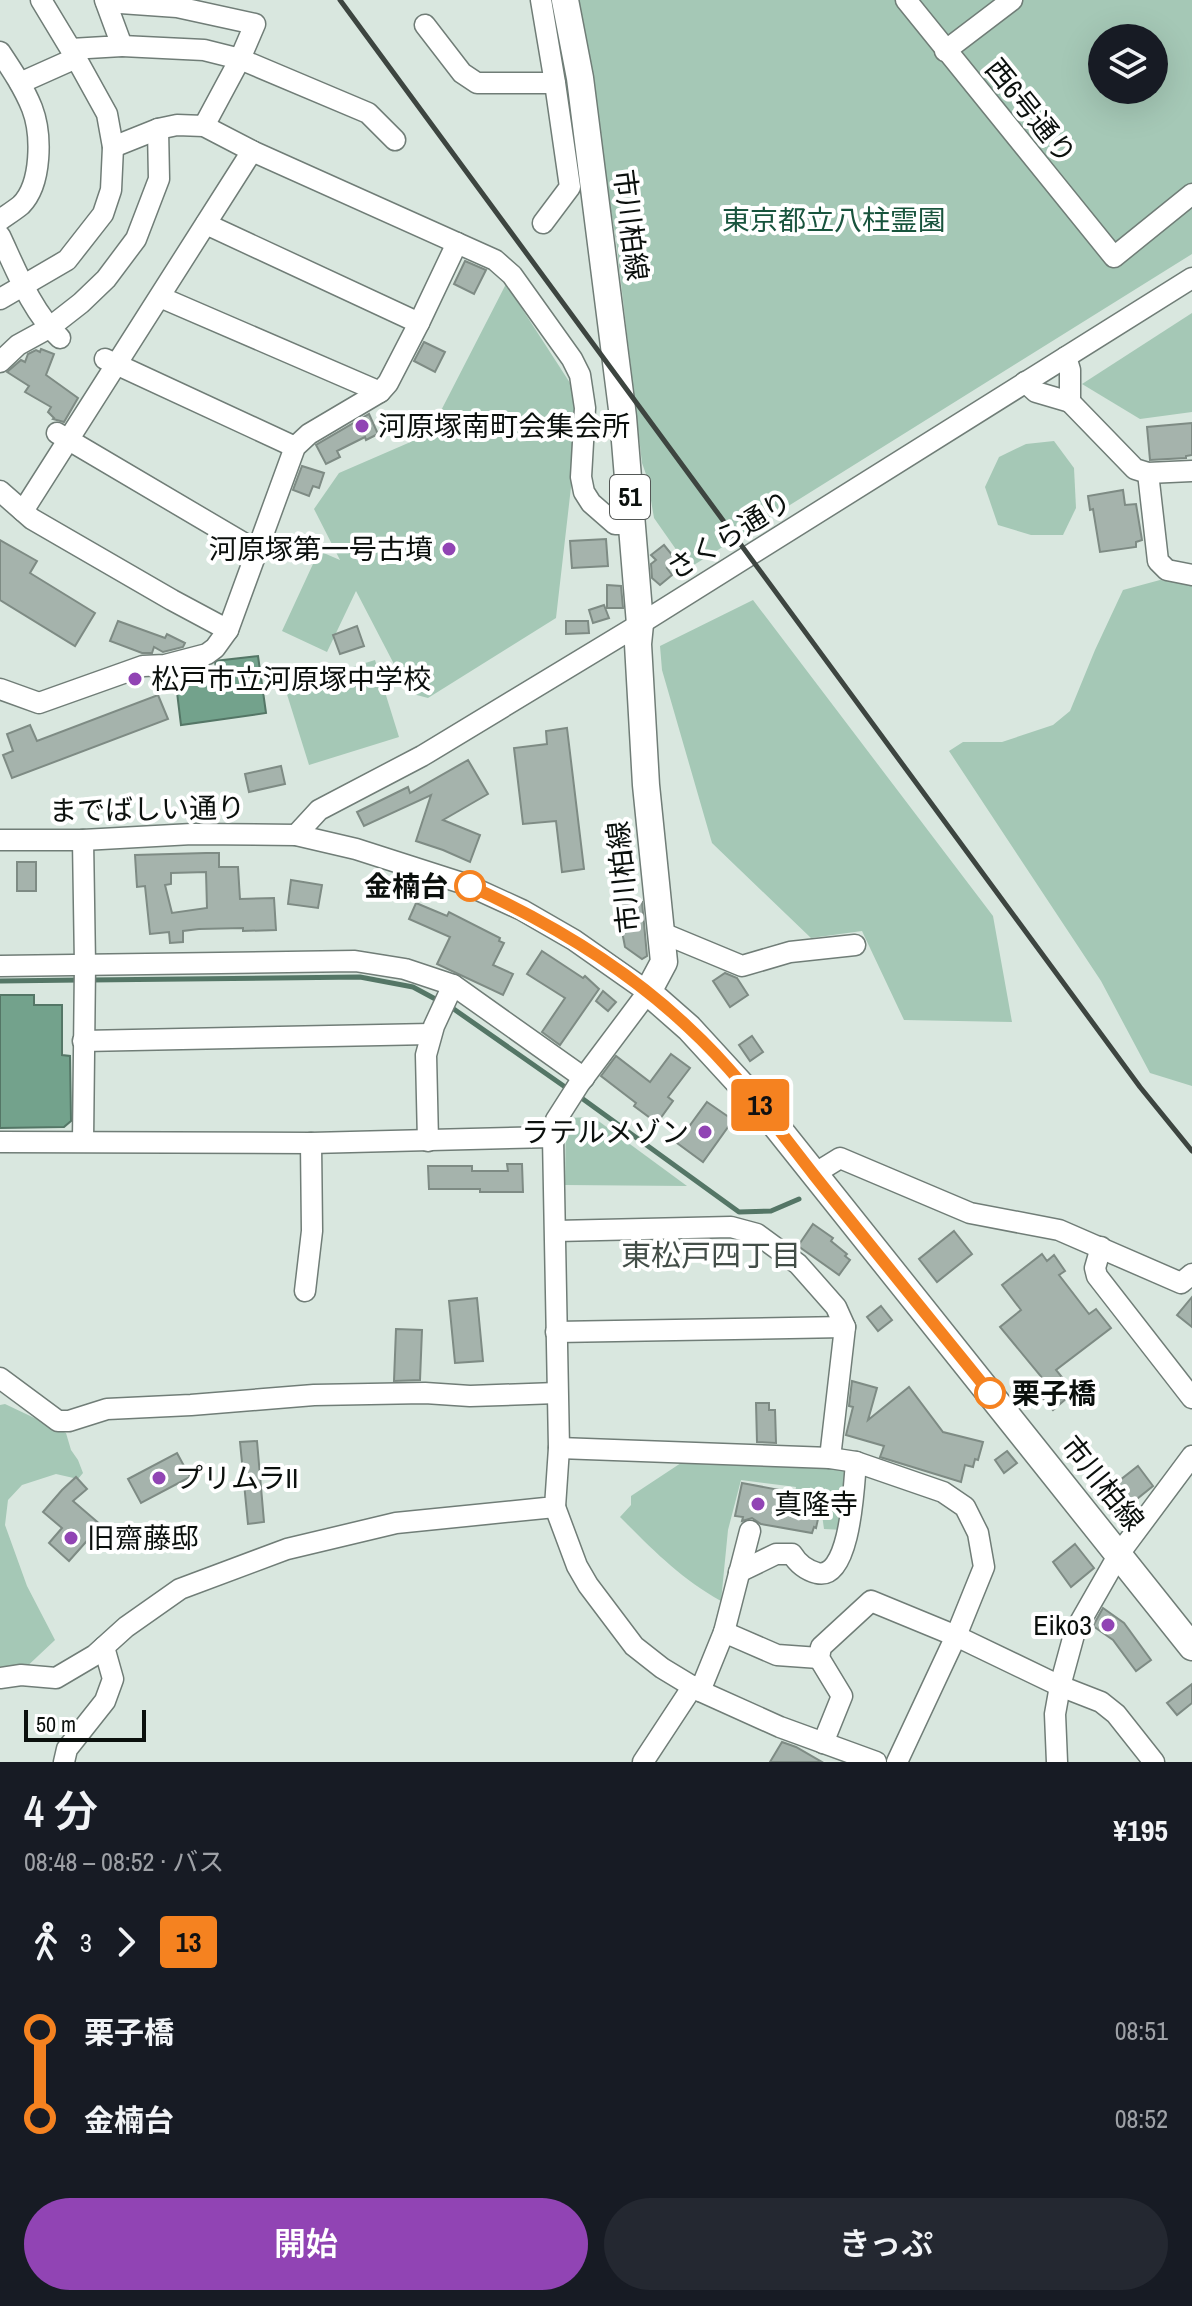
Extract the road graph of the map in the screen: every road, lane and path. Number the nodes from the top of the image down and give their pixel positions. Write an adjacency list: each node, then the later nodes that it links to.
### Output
1 (41, 0): 11 (street)
2 (541, 0): 14 (street)
3 (565, 0): 44 (main road, 市川柏線 / 51)
4 (906, 0): 9 (street, 西6号通り)
5 (1012, 0): 9 (street)
6 (106, 1): 8 (street); 12 (street)
7 (425, 25): 14 (street)
8 (122, 46): 11 (street); 12 (street)
9 (945, 51): 20 (street, 西6号通り)
10 (0, 52): 13 (street)
11 (74, 53): 13 (street); 18 (street)
12 (240, 59): 15 (street); 17 (street)
13 (20, 83): 21 (street)
14 (555, 83): 22 (street)
15 (204, 126): 16 (street); 19 (street)
16 (158, 129): 18 (street); 31 (street)
17 (395, 140)
18 (113, 147): 27 (street)
19 (252, 151): 23 (street); 25 (street)
20 (1192, 194)
21 (0, 220)
22 (543, 223)
23 (206, 224): 28 (street); 30 (street)
24 (0, 236): 27 (street)
25 (457, 243): 30 (street); 44 (street)
26 (1192, 278): 32 (street, さくら通り)
27 (23, 284): 29 (street); 31 (street)
28 (160, 297): 34 (street); 36 (street)
29 (0, 299)
30 (419, 323): 36 (street)
31 (54, 333): 33 (street)
32 (1066, 357): 35 (street, さくら通り); 37 (street)
33 (0, 362)
34 (111, 362): 38 (street); 39 (street)
35 (1025, 382): 37 (street); 47 (street, さくら通り)
36 (380, 392): 39 (street)
37 (1070, 402): 41 (street)
38 (62, 436): 43 (street); 45 (street)
39 (295, 447): 45 (street)
40 (1192, 471): 41 (street)
41 (1148, 473): 46 (street)
42 (0, 491): 43 (street)
43 (23, 511): 48 (street)
44 (632, 524): 47 (main road, 市川柏線 / 51)
45 (257, 551): 48 (street)
46 (1192, 575)
47 (640, 624): 50 (street, さくら通り); 53 (main road, 市川柏線 / 51)
48 (228, 630): 49 (street)
49 (0, 689)
50 (296, 835): 52 (street, までばしい通り); 57 (street, までばしい通り)
51 (0, 840): 52 (street, までばしい通り)
52 (83, 840): 56 (street)
53 (660, 932): 54 (street); 57 (main road, 市川柏線 / 51)
54 (855, 945)
55 (0, 966): 56 (street)
56 (85, 975): 58 (street); 60 (street)
57 (648, 992): 61 (street); 67 (main road, 市川柏線)
58 (447, 997): 59 (street); 61 (street)
59 (431, 1034): 60 (street); 64 (street)
60 (83, 1041): 63 (street)
61 (578, 1087): 62 (street)
62 (553, 1137): 64 (street); 68 (street)
63 (83, 1141): 65 (street); 66 (street)
64 (428, 1141): 66 (street)
65 (0, 1142)
66 (311, 1143): 71 (street)
67 (814, 1174): 69 (street); 83 (main road, 市川柏線)
68 (556, 1231): 72 (street); 73 (street)
69 (1101, 1247): 70 (street); 76 (street)
70 (1192, 1274)
71 (305, 1291)
72 (845, 1327): 73 (street); 79 (street)
73 (556, 1332): 75 (street)
74 (0, 1378): 75 (street)
75 (557, 1393): 77 (street)
76 (1192, 1398)
77 (559, 1448): 79 (street); 81 (street)
78 (1192, 1456): 83 (street)
79 (830, 1458): 80 (street)
80 (856, 1462): 84 (street); 86 (street)
81 (555, 1507): 87 (street); 92 (street)
82 (750, 1531): 84 (street)
83 (1119, 1554): 88 (main road, 市川柏線); 91 (street)
84 (739, 1572): 85 (street)
85 (724, 1632): 89 (street); 92 (street)
86 (956, 1636): 89 (street); 91 (street); 97 (street)
87 (104, 1647): 90 (street); 94 (street)
88 (1192, 1647)
89 (819, 1658): 93 (street)
90 (0, 1678)
91 (1060, 1686): 98 (street); 99 (street)
92 (697, 1689): 93 (street); 95 (street)
93 (823, 1743): 96 (street)
94 (64, 1762)
95 (643, 1762)
96 (876, 1762)
97 (897, 1762)
98 (1057, 1762)
99 (1154, 1762)

